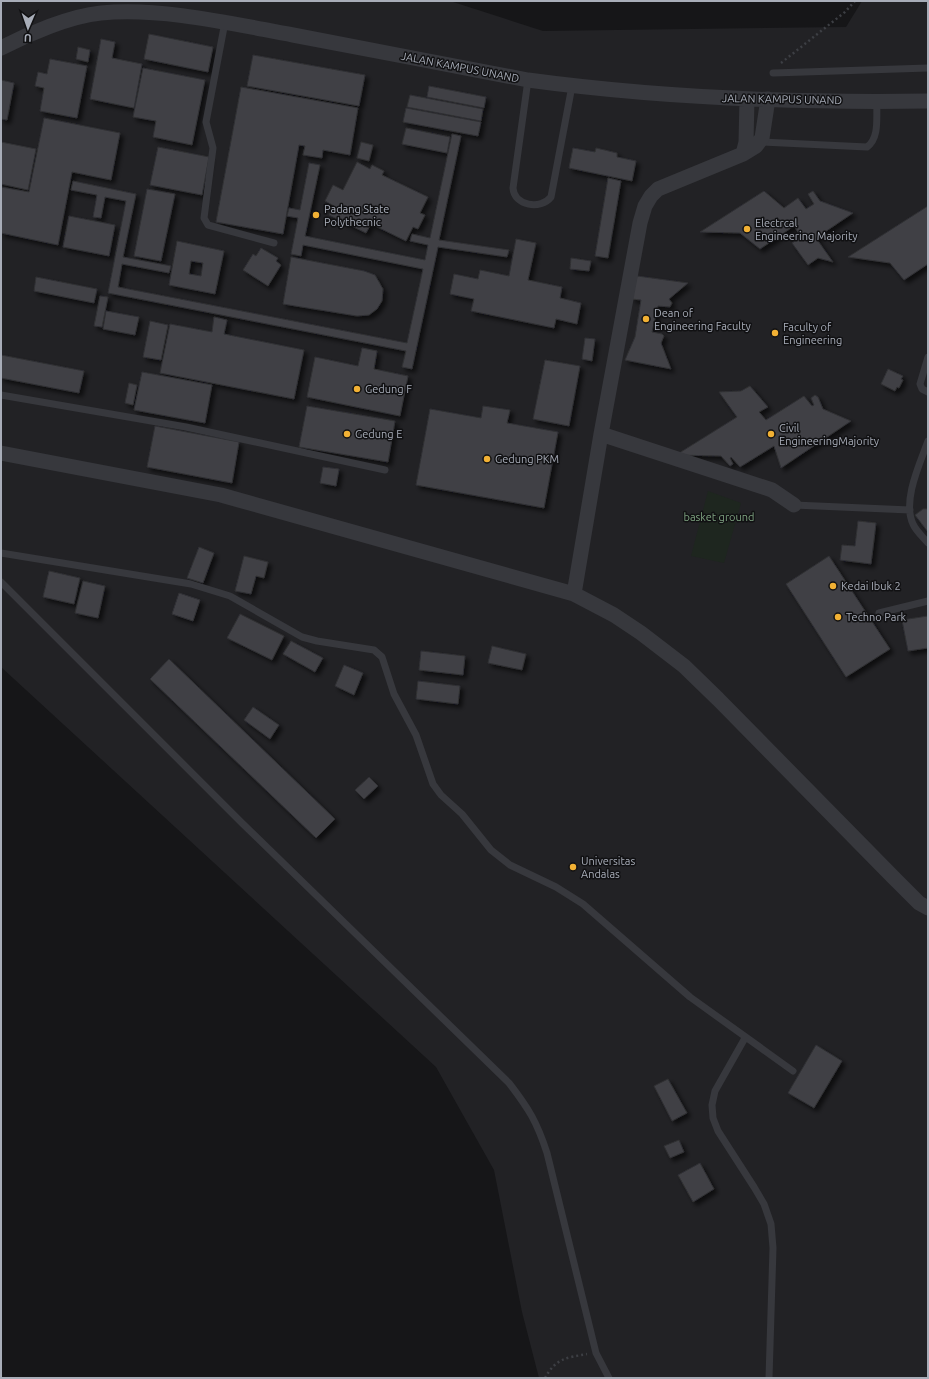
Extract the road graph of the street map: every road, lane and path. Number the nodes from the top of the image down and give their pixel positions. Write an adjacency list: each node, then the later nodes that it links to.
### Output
1 (855, 1): 5 (path)
2 (225, 22): 3 (street, JALAN KAMPUS UNAND); 6 (street, JALAN KAMPUS UNAND); 13 (lane)
3 (1, 48)
4 (928, 68): 5 (lane)
5 (773, 73)
6 (528, 80): 7 (street, JALAN KAMPUS UNAND); 7 (lane)
7 (572, 86): 8 (street, JALAN KAMPUS UNAND)
8 (747, 99): 9 (street, JALAN KAMPUS UNAND); 12 (street)
9 (768, 99): 11 (street, JALAN KAMPUS UNAND); 12 (street)
10 (928, 101): 11 (street, JALAN KAMPUS UNAND)
11 (877, 102): 12 (lane)
12 (749, 146): 17 (street)
13 (274, 244)
14 (928, 357): 15 (lane)
15 (928, 392)
16 (1, 395): 20 (lane)
17 (601, 434): 21 (street); 26 (street)
18 (928, 441): 22 (lane)
19 (1, 453): 26 (street)
20 (386, 470)
21 (794, 505): 22 (lane)
22 (910, 510): 23 (lane)
23 (928, 543)
24 (1, 553): 30 (lane)
25 (1, 582): 32 (lane)
26 (574, 594): 29 (street)
27 (928, 601): 28 (lane)
28 (879, 613)
29 (928, 908)
30 (745, 1038): 31 (lane); 35 (lane)
31 (793, 1071)
32 (596, 1353): 33 (path); 34 (lane)
33 (545, 1378)
34 (609, 1378)
35 (769, 1378)

